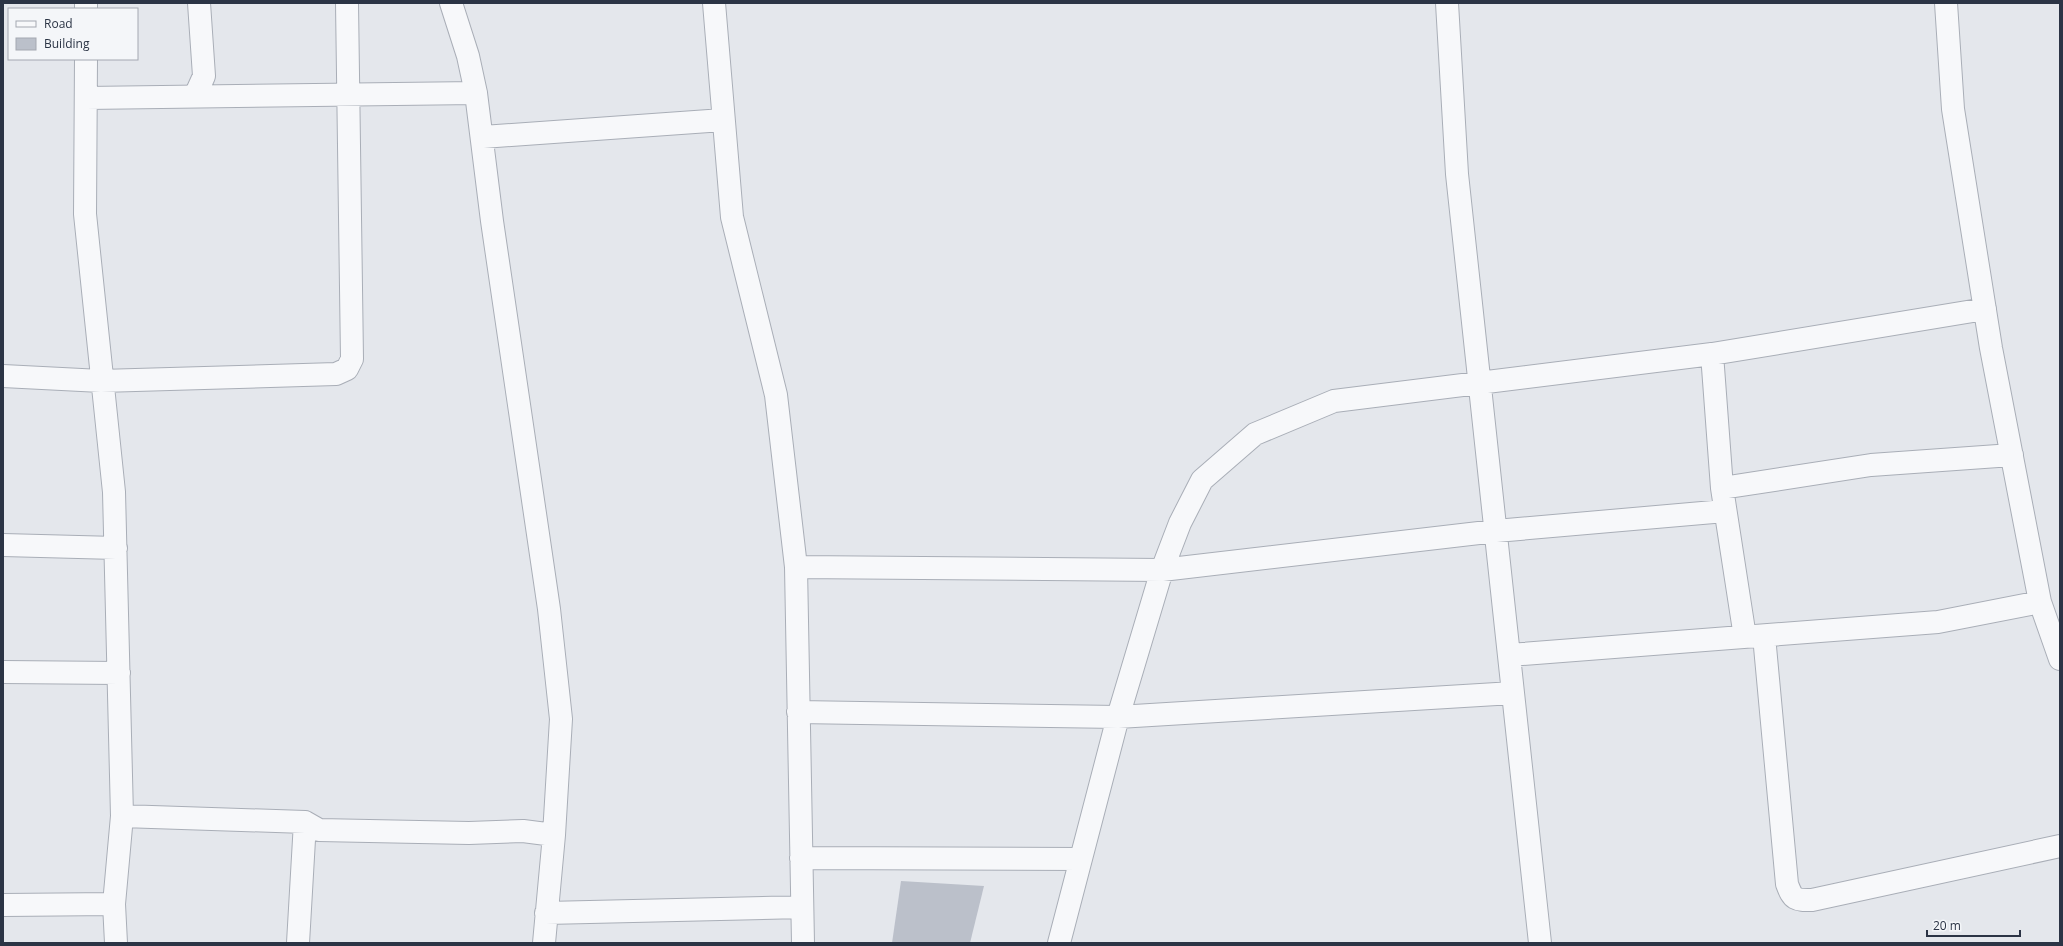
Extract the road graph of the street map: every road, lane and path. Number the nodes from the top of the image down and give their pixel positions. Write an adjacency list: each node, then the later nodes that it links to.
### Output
1 (199, 3): 10 (street)
2 (347, 3): 9 (street)
3 (451, 3): 8 (street)
4 (714, 3): 12 (street)
5 (1447, 3): 18 (street)
6 (1946, 3): 14 (street)
7 (86, 60): 11 (street)
8 (476, 93): 9 (street); 13 (street)
9 (349, 94): 10 (street); 17 (street)
10 (195, 96): 11 (street)
11 (86, 98): 17 (street)
12 (723, 120): 13 (street); 25 (street)
13 (483, 137): 38 (street)
14 (1985, 309): 15 (street); 19 (street)
15 (1712, 354): 18 (street); 20 (street)
16 (3, 376): 17 (street)
17 (102, 381): 24 (street)
18 (1480, 383): 22 (street); 26 (street)
19 (2012, 455): 20 (street); 27 (street)
20 (1722, 488): 21 (street)
21 (1725, 511): 22 (street); 28 (street)
22 (1496, 530): 26 (street); 29 (street)
23 (3, 545): 24 (street)
24 (116, 548): 32 (street)
25 (796, 566): 26 (street); 34 (street)
26 (1162, 570): 35 (street)
27 (2040, 602): 28 (street); 30 (street)
28 (1754, 636): 29 (street); 39 (street)
29 (1509, 655): 33 (street)
30 (2060, 659)
31 (3, 672): 32 (street)
32 (119, 673): 36 (street)
33 (1513, 693): 35 (street); 51 (street)
34 (798, 712): 35 (street); 40 (street)
35 (1118, 718): 41 (street)
36 (122, 816): 37 (street); 42 (street)
37 (304, 822): 38 (street); 47 (street)
38 (554, 834): 45 (street)
39 (2060, 846)
40 (801, 858): 41 (street); 44 (street)
41 (1081, 859): 50 (street)
42 (114, 904): 43 (street); 46 (street)
43 (3, 905)
44 (802, 907): 45 (street); 49 (street)
45 (546, 913): 48 (street)
46 (116, 943)
47 (298, 943)
48 (544, 943)
49 (803, 943)
50 (1059, 943)
51 (1540, 943)

